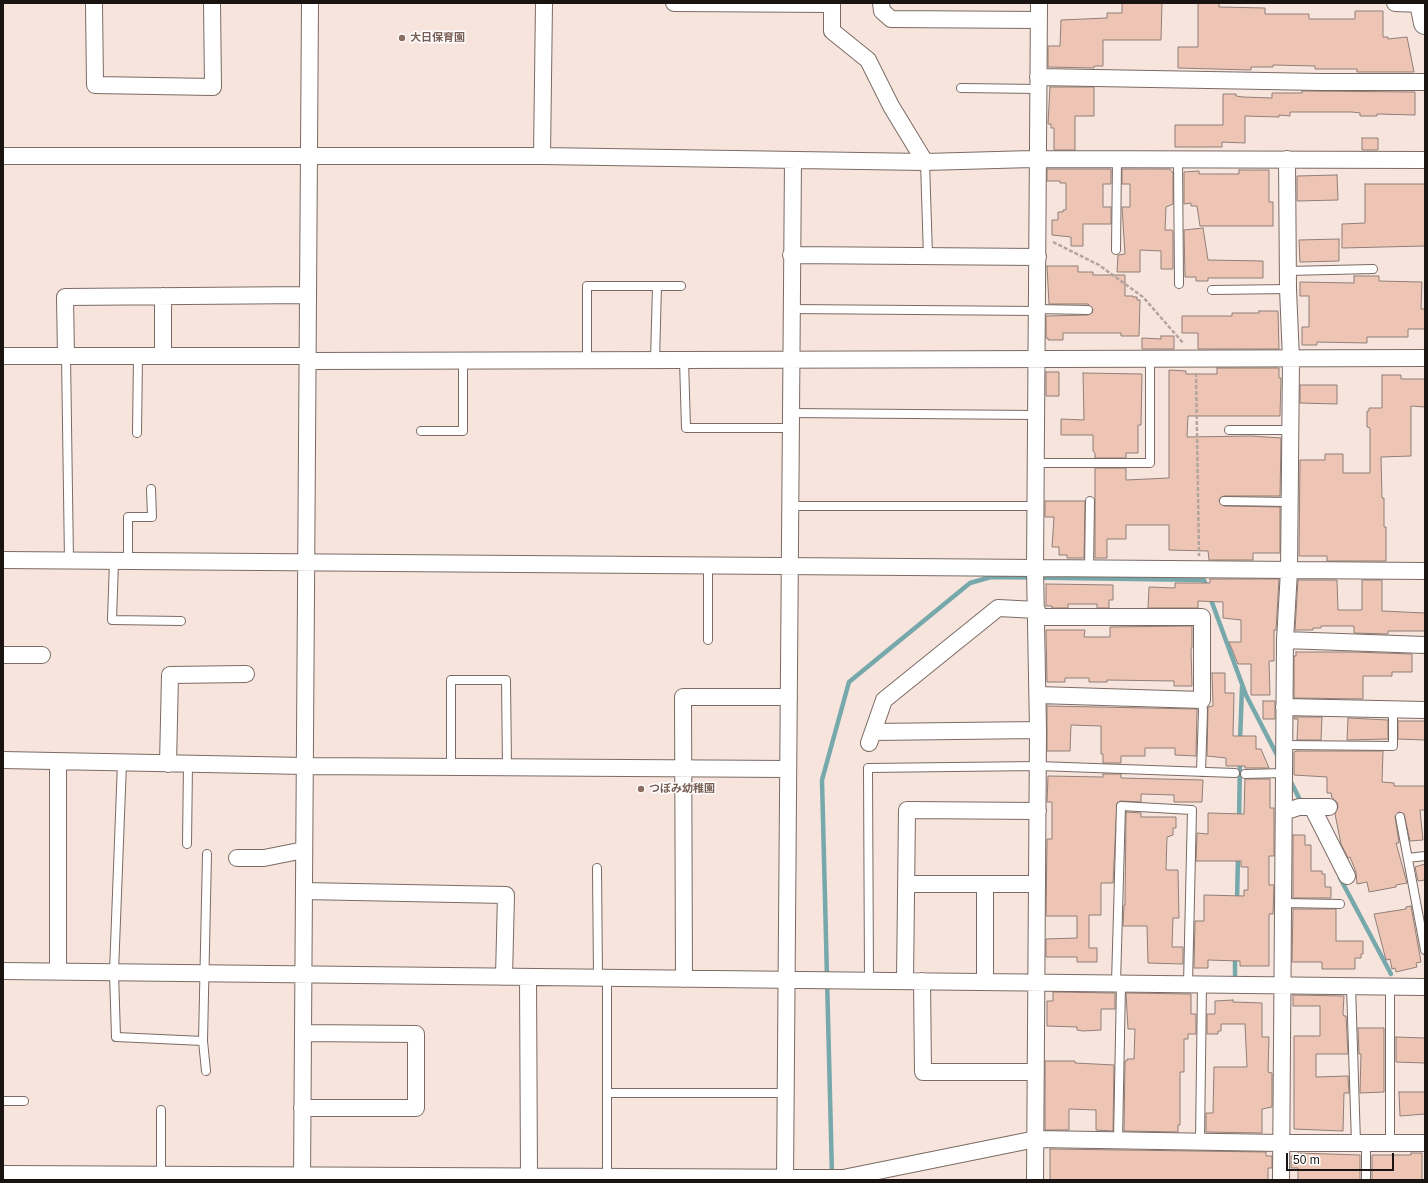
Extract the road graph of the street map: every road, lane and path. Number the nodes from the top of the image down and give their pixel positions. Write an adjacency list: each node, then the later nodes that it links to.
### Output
1 (94, 3): 2 (street)
2 (212, 3)
3 (310, 3): 17 (street)
4 (544, 3): 18 (street)
5 (674, 3): 6 (street)
6 (769, 3): 7 (street)
7 (832, 3): 25 (street)
8 (881, 3): 12 (street)
9 (1039, 3): 12 (street)
10 (1395, 3): 11 (street)
11 (1423, 10)
12 (1039, 20): 14 (street)
13 (1425, 82): 14 (street)
14 (1038, 83): 15 (lane); 19 (street)
15 (961, 88)
16 (3, 156): 17 (street)
17 (309, 156): 18 (street); 38 (street)
18 (542, 156): 21 (street)
19 (1039, 159): 22 (street); 25 (street); 26 (street)
20 (1287, 159): 23 (street); 24 (street); 32 (street)
21 (793, 160): 25 (street); 28 (street)
22 (1117, 160): 23 (street); 27 (lane)
23 (1178, 160): 33 (lane)
24 (1425, 160)
25 (926, 162): 29 (lane)
26 (1038, 234): 30 (street); 51 (path)
27 (1116, 250)
28 (792, 255): 29 (street); 40 (street)
29 (928, 256): 30 (street)
30 (1038, 257): 41 (street)
31 (1373, 268): 32 (lane)
32 (1288, 271): 36 (street)
33 (1179, 284)
34 (657, 286): 35 (lane); 54 (lane); 55 (lane)
35 (681, 286)
36 (1288, 289): 37 (lane); 52 (street)
37 (1212, 290)
38 (308, 295): 39 (street); 47 (street)
39 (163, 296): 44 (street); 46 (street)
40 (791, 309): 41 (lane); 57 (street)
41 (1038, 310): 42 (lane); 49 (street)
42 (1088, 310)
43 (3, 356): 44 (street)
44 (66, 356): 45 (street); 72 (lane)
45 (138, 356): 46 (street); 63 (lane)
46 (164, 356): 47 (street)
47 (307, 358): 53 (street); 74 (street)
48 (1425, 358): 52 (street)
49 (1037, 359): 50 (street); 57 (street); 58 (street)
50 (1150, 359): 51 (street); 64 (lane)
51 (1196, 359): 52 (street); 78 (path)
52 (1291, 359): 61 (street)
53 (463, 360): 54 (street); 62 (lane)
54 (587, 360): 55 (street)
55 (654, 360): 56 (street)
56 (684, 360): 57 (street); 59 (lane)
57 (791, 360): 59 (street)
58 (1036, 415): 59 (lane); 64 (street)
59 (790, 420): 69 (street)
60 (1229, 430): 61 (lane)
61 (1290, 430): 68 (street)
62 (421, 431)
63 (137, 434)
64 (1037, 463): 70 (street)
65 (151, 490): 73 (lane)
66 (1224, 500): 68 (lane)
67 (1090, 501): 77 (lane)
68 (1288, 502): 79 (street)
69 (790, 506): 70 (lane); 76 (street)
70 (1036, 506): 81 (street)
71 (3, 560): 72 (street)
72 (69, 561): 73 (street)
73 (121, 561): 74 (street); 83 (lane)
74 (306, 562): 75 (street); 103 (street)
75 (708, 565): 76 (street); 84 (lane)
76 (789, 565): 81 (street); 91 (street)
77 (1089, 570): 78 (street); 81 (street)
78 (1200, 570): 79 (street)
79 (1289, 571): 80 (street); 85 (street)
80 (1425, 571)
81 (1036, 575): 82 (street)
82 (1037, 613): 90 (street); 92 (street); 96 (street)
83 (181, 621)
84 (708, 640)
85 (1285, 640): 86 (street); 93 (street)
86 (1425, 645)
87 (3, 654): 88 (street)
88 (42, 655)
89 (246, 674): 101 (street)
90 (1038, 695): 92 (street); 96 (street)
91 (788, 697): 107 (street); 108 (street)
92 (1202, 700): 109 (lane)
93 (1284, 707): 94 (street); 97 (street)
94 (1392, 710): 95 (street); 97 (lane)
95 (1425, 710)
96 (1038, 730): 104 (street)
97 (1284, 745): 111 (street)
98 (3, 760): 99 (street)
99 (58, 762): 100 (street); 134 (street)
100 (122, 763): 101 (street); 135 (lane)
101 (168, 764): 102 (street)
102 (188, 764): 103 (street); 118 (lane)
103 (305, 766): 105 (street); 119 (street)
104 (1038, 766): 109 (lane); 115 (street); 143 (lane)
105 (451, 767): 106 (street); 106 (lane)
106 (507, 767): 107 (street)
107 (683, 768): 108 (street); 141 (street)
108 (788, 769): 142 (street)
109 (1201, 772): 110 (lane)
110 (1235, 773)
111 (1284, 773): 112 (lane); 116 (street)
112 (1245, 774)
113 (1312, 807): 114 (street); 116 (street); 125 (street)
114 (1329, 807)
115 (1038, 811): 126 (street); 128 (street)
116 (1284, 812): 130 (street)
117 (1400, 817): 123 (lane)
118 (186, 844)
119 (304, 850): 122 (street); 129 (street)
120 (207, 854): 136 (lane)
121 (1425, 856): 123 (lane)
122 (237, 858)
123 (1408, 858): 132 (lane)
124 (597, 868): 140 (lane)
125 (1347, 876)
126 (906, 884): 127 (street); 144 (street)
127 (985, 884): 128 (street); 146 (street)
128 (1037, 884): 147 (street)
129 (304, 891): 137 (street); 138 (street)
130 (1283, 903): 131 (lane); 150 (street)
131 (1340, 904)
132 (1425, 950)
133 (3, 971): 134 (street)
134 (58, 972): 135 (street)
135 (114, 972): 136 (street); 155 (lane)
136 (204, 973): 137 (street); 155 (lane)
137 (303, 974): 138 (street); 154 (street)
138 (504, 977): 139 (street)
139 (528, 977): 140 (street); 173 (street)
140 (602, 978): 141 (street); 158 (lane)
141 (684, 979): 142 (street)
142 (787, 980): 143 (street); 159 (street)
143 (869, 981): 144 (street)
144 (905, 981): 145 (street)
145 (922, 981): 146 (street); 157 (street)
146 (985, 982): 147 (street)
147 (1037, 983): 148 (street); 157 (street)
148 (1118, 984): 149 (street); 149 (lane); 165 (lane)
149 (1195, 984): 150 (street); 166 (lane)
150 (1282, 985): 151 (street); 167 (street)
151 (1352, 986): 152 (street); 168 (lane)
152 (1390, 986): 153 (street); 169 (lane)
153 (1425, 987)
154 (303, 1033): 162 (street); 162 (street)
155 (202, 1041): 156 (lane)
156 (206, 1072)
157 (1036, 1072): 164 (street)
158 (607, 1093): 159 (lane); 174 (lane)
159 (786, 1093): 177 (street)
160 (3, 1101): 161 (lane)
161 (24, 1101)
162 (302, 1108): 175 (street)
163 (161, 1110): 172 (lane)
164 (1036, 1139): 165 (street); 178 (street); 179 (street)
165 (1118, 1140): 166 (street)
166 (1200, 1141): 167 (street)
167 (1281, 1143): 168 (street); 180 (street)
168 (1361, 1143): 169 (street); 181 (lane)
169 (1390, 1143): 170 (street)
170 (1425, 1143)
171 (3, 1174): 172 (street)
172 (161, 1174): 175 (street)
173 (529, 1176): 174 (street); 175 (street)
174 (608, 1177): 176 (street)
175 (302, 1178)
176 (633, 1178): 177 (street)
177 (785, 1179): 178 (street)
178 (843, 1179)
179 (1035, 1180)
180 (1281, 1180)
181 (1366, 1180)

